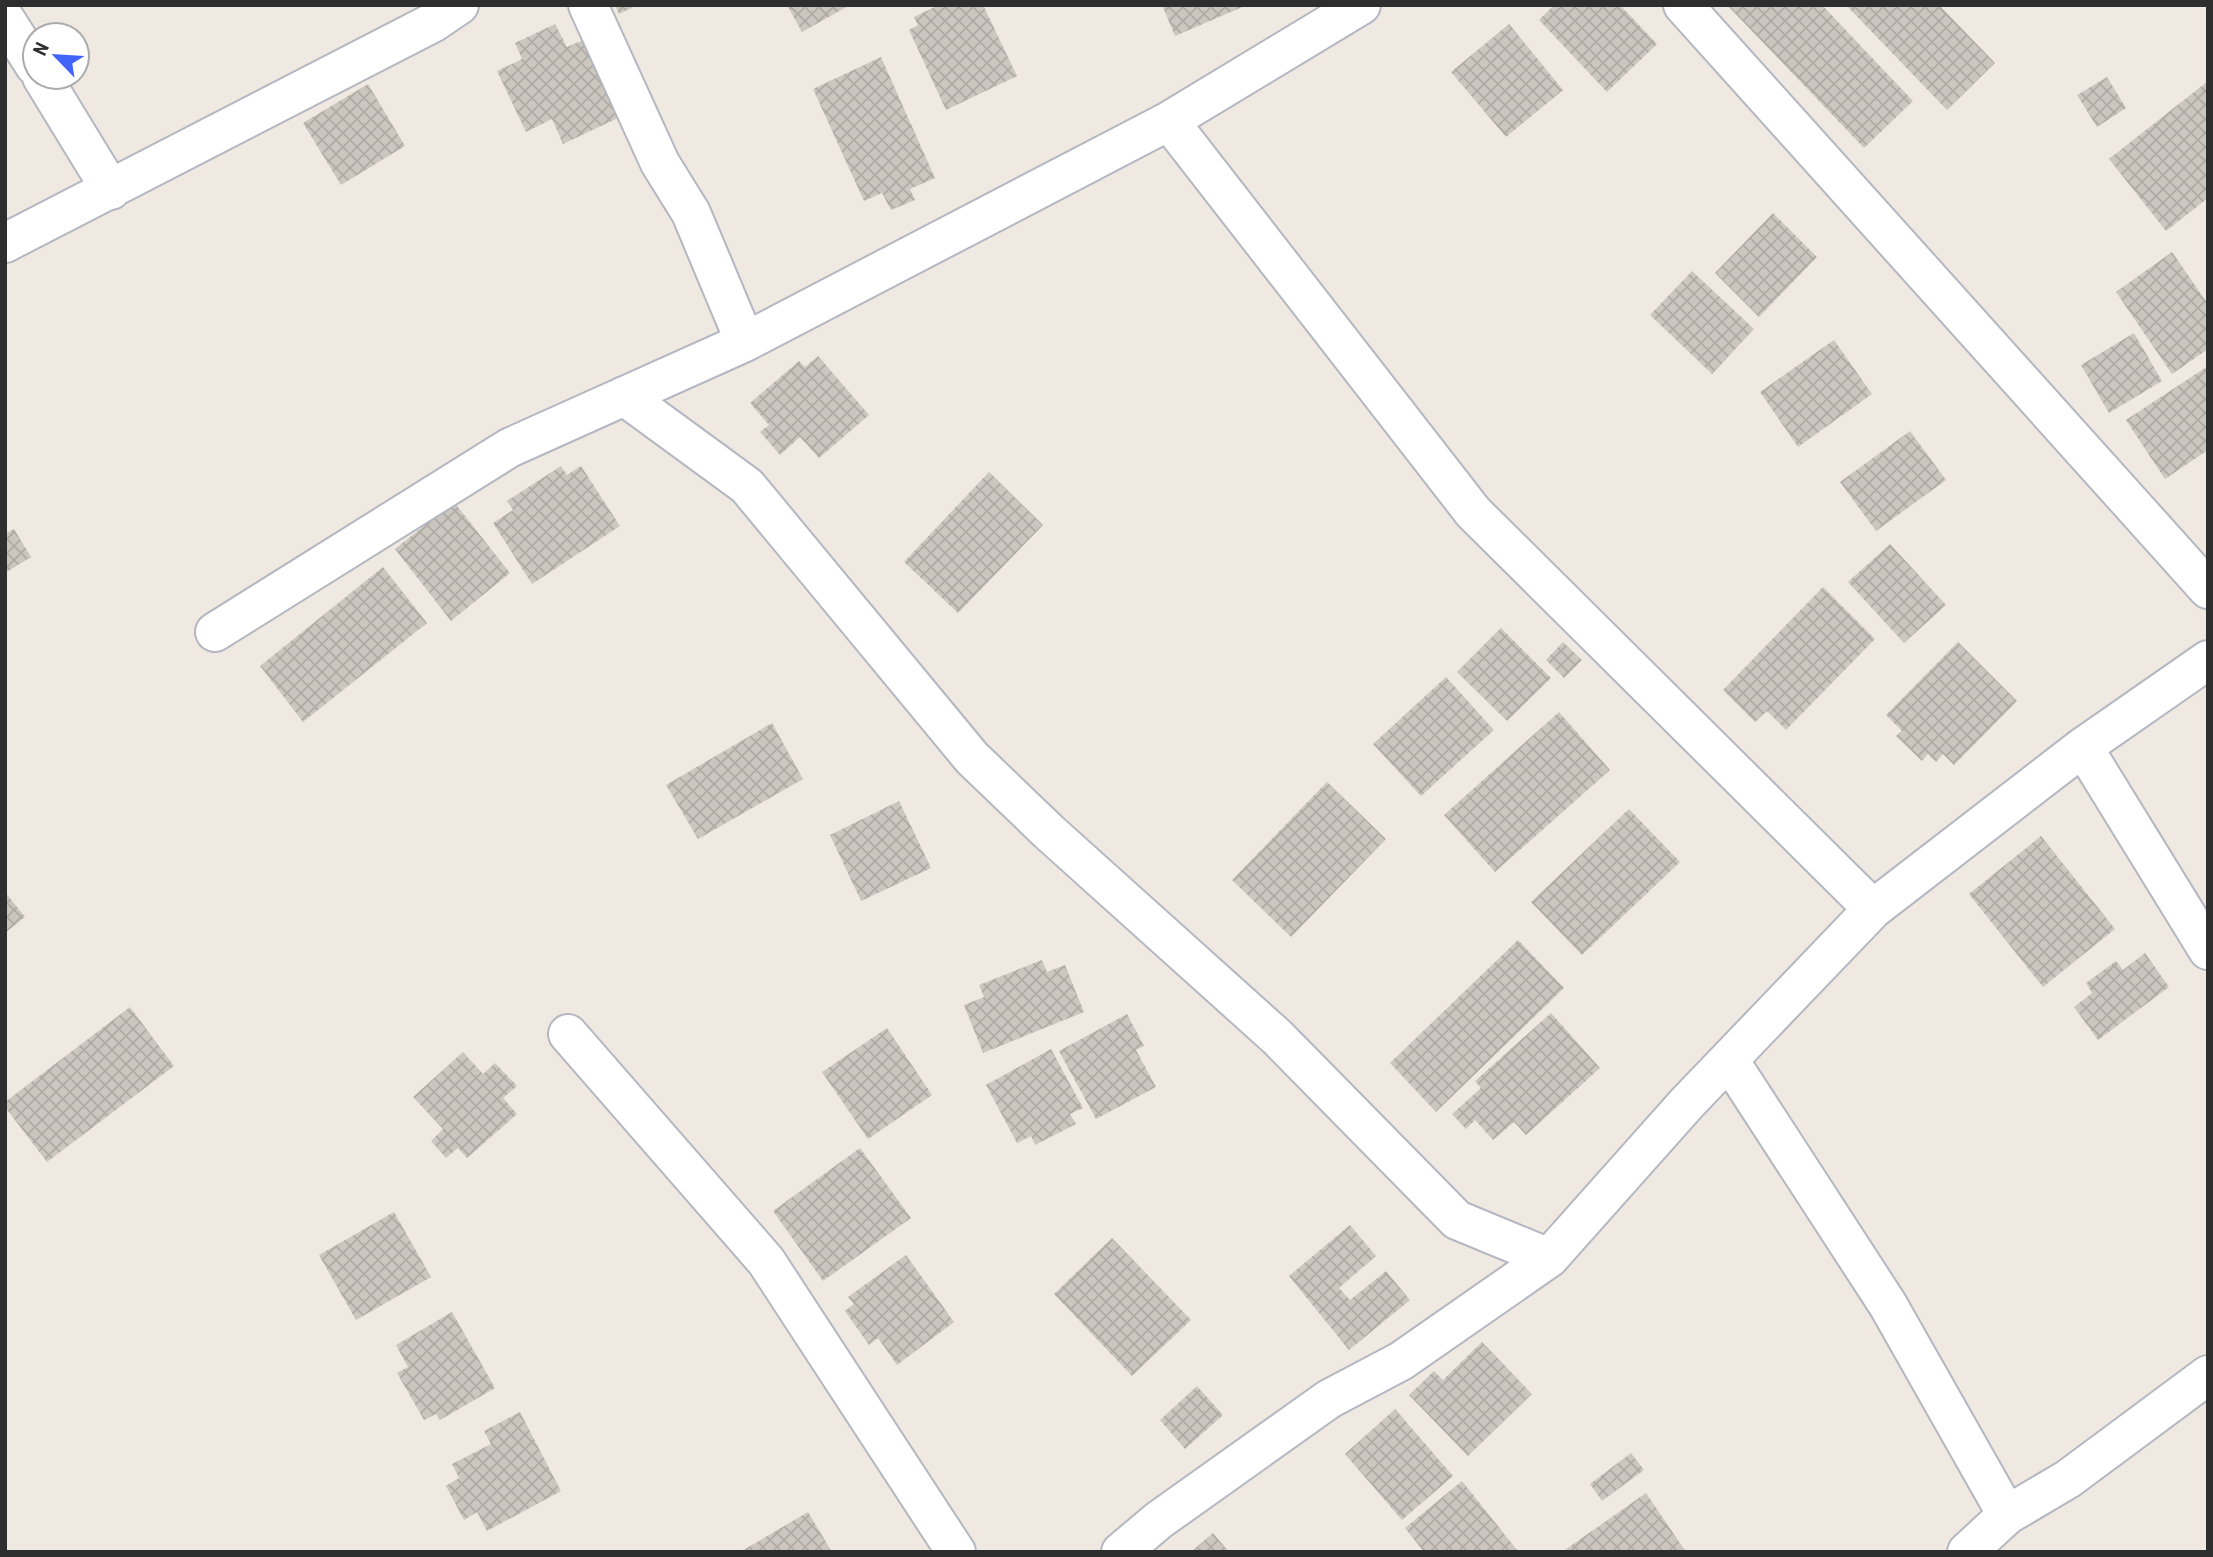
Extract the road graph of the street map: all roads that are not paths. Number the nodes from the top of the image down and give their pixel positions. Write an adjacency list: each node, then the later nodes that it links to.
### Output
1 (458, 5): 9 (street)
2 (588, 5): 11 (street)
3 (1361, 5): 8 (street)
4 (1682, 5): 13 (street)
5 (5, 19): 6 (street)
6 (21, 44)
7 (51, 91): 9 (street)
8 (1169, 121): 11 (street); 17 (street)
9 (111, 190): 10 (street)
10 (5, 243)
11 (745, 342): 12 (street)
12 (624, 396): 14 (street); 21 (street)
13 (2208, 589)
14 (215, 632)
15 (2208, 660): 16 (street)
16 (2083, 747): 17 (street); 18 (street)
17 (1873, 909): 20 (street)
18 (2208, 950)
19 (568, 1034): 24 (street)
20 (1729, 1060): 21 (street); 23 (street)
21 (1549, 1258): 25 (street)
22 (2208, 1375): 23 (street)
23 (2007, 1515): 26 (street)
24 (956, 1552)
25 (1121, 1552)
26 (1967, 1552)

